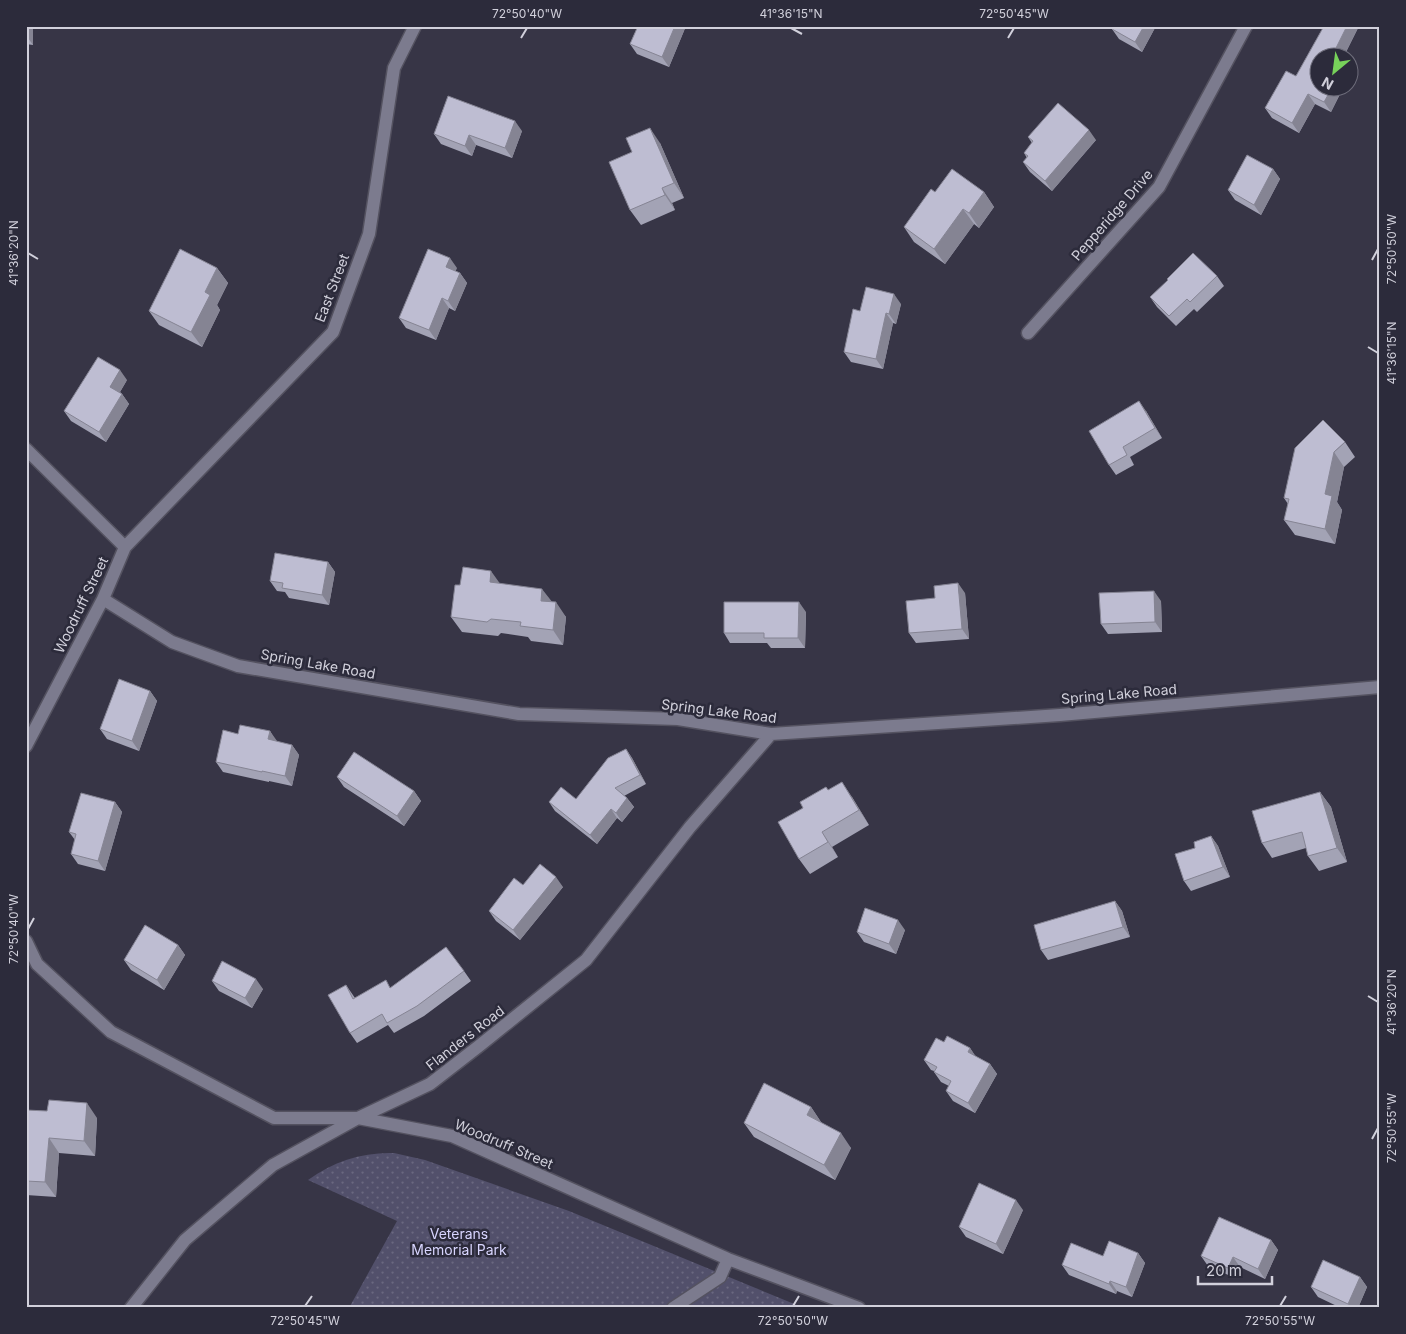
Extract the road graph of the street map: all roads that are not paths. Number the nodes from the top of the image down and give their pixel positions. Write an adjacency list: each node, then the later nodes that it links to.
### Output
1 (415, 26): 5 (street, East Street)
2 (1246, 26): 3 (street, Pepperidge Drive)
3 (1028, 333)
4 (26, 449): 5 (street, Woodruff Street)
5 (125, 547): 6 (street, Woodruff Street)
6 (103, 599): 8 (street, Spring Lake Road); 9 (street, Woodruff Street)
7 (1380, 687): 8 (street, Spring Lake Road)
8 (771, 734): 11 (street, Flanders Road)
9 (26, 746)
10 (26, 941): 11 (street, Woodruff Street)
11 (358, 1118): 12 (street, Woodruff Street); 13 (street, Flanders Road)
12 (728, 1259): 14 (street); 15 (street, Woodruff Street)
13 (132, 1308)
14 (673, 1308)
15 (859, 1308)

